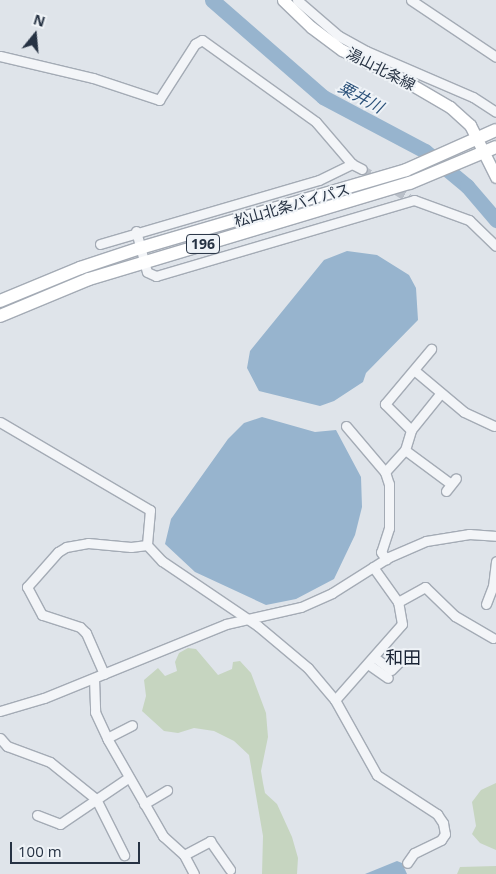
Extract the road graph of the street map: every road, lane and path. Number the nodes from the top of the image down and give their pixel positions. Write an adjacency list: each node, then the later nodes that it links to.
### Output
1 (283, 0): 8 (main road, 湯山北条線)
2 (297, 0): 6 (street)
3 (411, 0): 5 (street)
4 (0, 56): 11 (street)
5 (496, 57)
6 (496, 112)
7 (496, 130): 8 (highway, 松山北条バイパス / 196)
8 (477, 139): 10 (main road, 湯山北条線); 17 (highway, 松山北条バイパス / 196)
9 (496, 147): 10 (highway, 松山北条バイパス / 196)
10 (483, 153): 13 (main road, 湯山北条線); 18 (highway, 松山北条バイパス / 196)
11 (352, 164): 12 (street); 14 (street)
12 (362, 169)
13 (496, 177)
14 (136, 231): 15 (street); 17 (street)
15 (100, 244)
16 (496, 246): 18 (street)
17 (140, 248): 18 (street); 19 (highway, 松山北条バイパス / 196)
18 (144, 262): 20 (highway, 松山北条バイパス / 196)
19 (0, 301)
20 (0, 316)
21 (431, 354): 22 (street)
22 (414, 370): 23 (street); 27 (street)
23 (440, 394): 26 (street); 27 (street)
24 (0, 422): 32 (street)
25 (346, 426): 29 (street)
26 (489, 426)
27 (411, 430): 28 (street)
28 (405, 450): 29 (street); 30 (street)
29 (385, 472): 33 (street)
30 (451, 484)
31 (496, 536): 33 (street)
32 (147, 545): 38 (street); 42 (street)
33 (386, 560): 35 (street)
34 (496, 561): 37 (street)
35 (373, 567): 36 (street); 38 (street)
36 (398, 602): 39 (street); 41 (street)
37 (486, 604)
38 (246, 619): 42 (street); 45 (street)
39 (493, 638)
40 (407, 654): 41 (street)
41 (371, 661): 44 (street); 45 (street)
42 (104, 674): 43 (street)
43 (94, 678): 46 (street); 49 (street)
44 (388, 678)
45 (335, 700): 57 (street)
46 (0, 711)
47 (132, 725): 49 (street)
48 (0, 738): 52 (street)
49 (107, 738): 50 (street)
50 (128, 778): 52 (street); 53 (street)
51 (167, 790): 53 (street)
52 (96, 799): 54 (street); 56 (street)
53 (144, 804): 55 (street)
54 (37, 815)
55 (184, 855): 58 (street); 59 (street)
56 (124, 856)
57 (408, 863)
58 (230, 870)
59 (194, 874)

